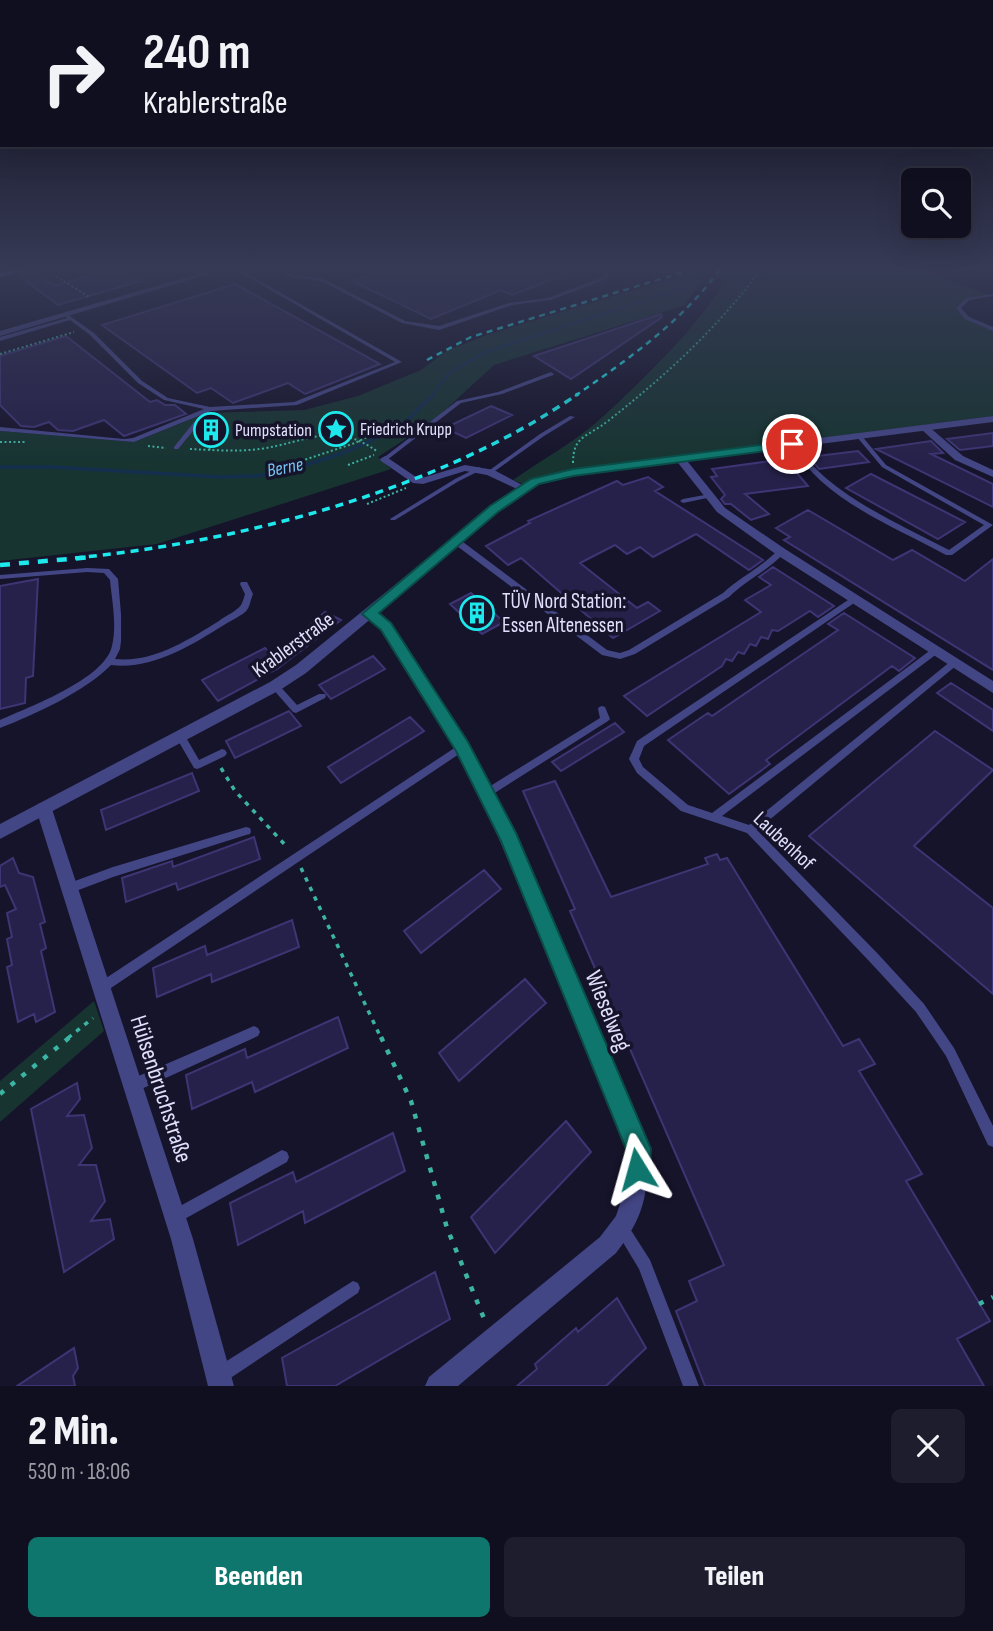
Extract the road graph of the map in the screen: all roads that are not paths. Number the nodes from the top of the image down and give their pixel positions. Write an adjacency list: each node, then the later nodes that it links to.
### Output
1 (90, 334): 4 (lane)
2 (349, 334): 4 (lane)
3 (551, 374): 14 (lane)
4 (210, 409): 9 (lane)
5 (572, 417): 15 (lane)
6 (993, 419): 8 (street, Krablerstraße)
7 (208, 424): 12 (lane)
8 (924, 428): 10 (street, Krablerstraße); 16 (street)
9 (0, 429)
10 (859, 436): 11 (street, Krablerstraße); 11 (lane)
11 (792, 444): 13 (street, Krablerstraße)
12 (176, 448)
13 (680, 458): 17 (street, Krablerstraße); 18 (street)
14 (385, 459): 15 (street)
15 (485, 471): 17 (street); 20 (lane)
16 (993, 474)
17 (523, 488): 21 (street, Krablerstraße)
18 (710, 496): 19 (lane); 22 (street)
19 (683, 501)
20 (393, 519)
21 (456, 541): 22 (lane); 26 (street, Krablerstraße)
22 (781, 552): 25 (street)
23 (0, 577): 28 (lane)
24 (244, 584): 28 (lane)
25 (854, 599): 27 (street); 40 (lane, Laubenhof)
26 (369, 614): 30 (street, Krablerstraße); 36 (street, Wieselweg)
27 (935, 651): 29 (street); 40 (lane)
28 (112, 662): 34 (lane)
29 (954, 663): 31 (street); 41 (lane)
30 (275, 686): 32 (lane); 35 (street, Krablerstraße)
31 (993, 688)
32 (322, 695)
33 (602, 709): 38 (lane)
34 (0, 724)
35 (181, 737): 37 (lane); 39 (street, Krablerstraße)
36 (462, 747): 38 (street, Wieselweg); 45 (lane)
37 (218, 755)
38 (487, 793): 51 (street, Wieselweg)
39 (44, 809): 43 (street, Krablerstraße); 44 (street, Hülsenbruchstraße)
40 (712, 818): 41 (lane, Laubenhof)
41 (750, 830): 48 (lane, Laubenhof)
42 (246, 831): 44 (lane)
43 (0, 832)
44 (68, 889): 45 (street, Hülsenbruchstraße)
45 (104, 998): 47 (street, Hülsenbruchstraße)
46 (254, 1032): 47 (lane)
47 (132, 1086): 50 (street, Hülsenbruchstraße)
48 (993, 1140)
49 (282, 1157): 50 (lane)
50 (175, 1217): 53 (street, Hülsenbruchstraße)
51 (622, 1229): 54 (street, Wieselweg); 55 (lane)
52 (353, 1288): 53 (lane)
53 (220, 1381)
54 (438, 1386)
55 (691, 1386)

